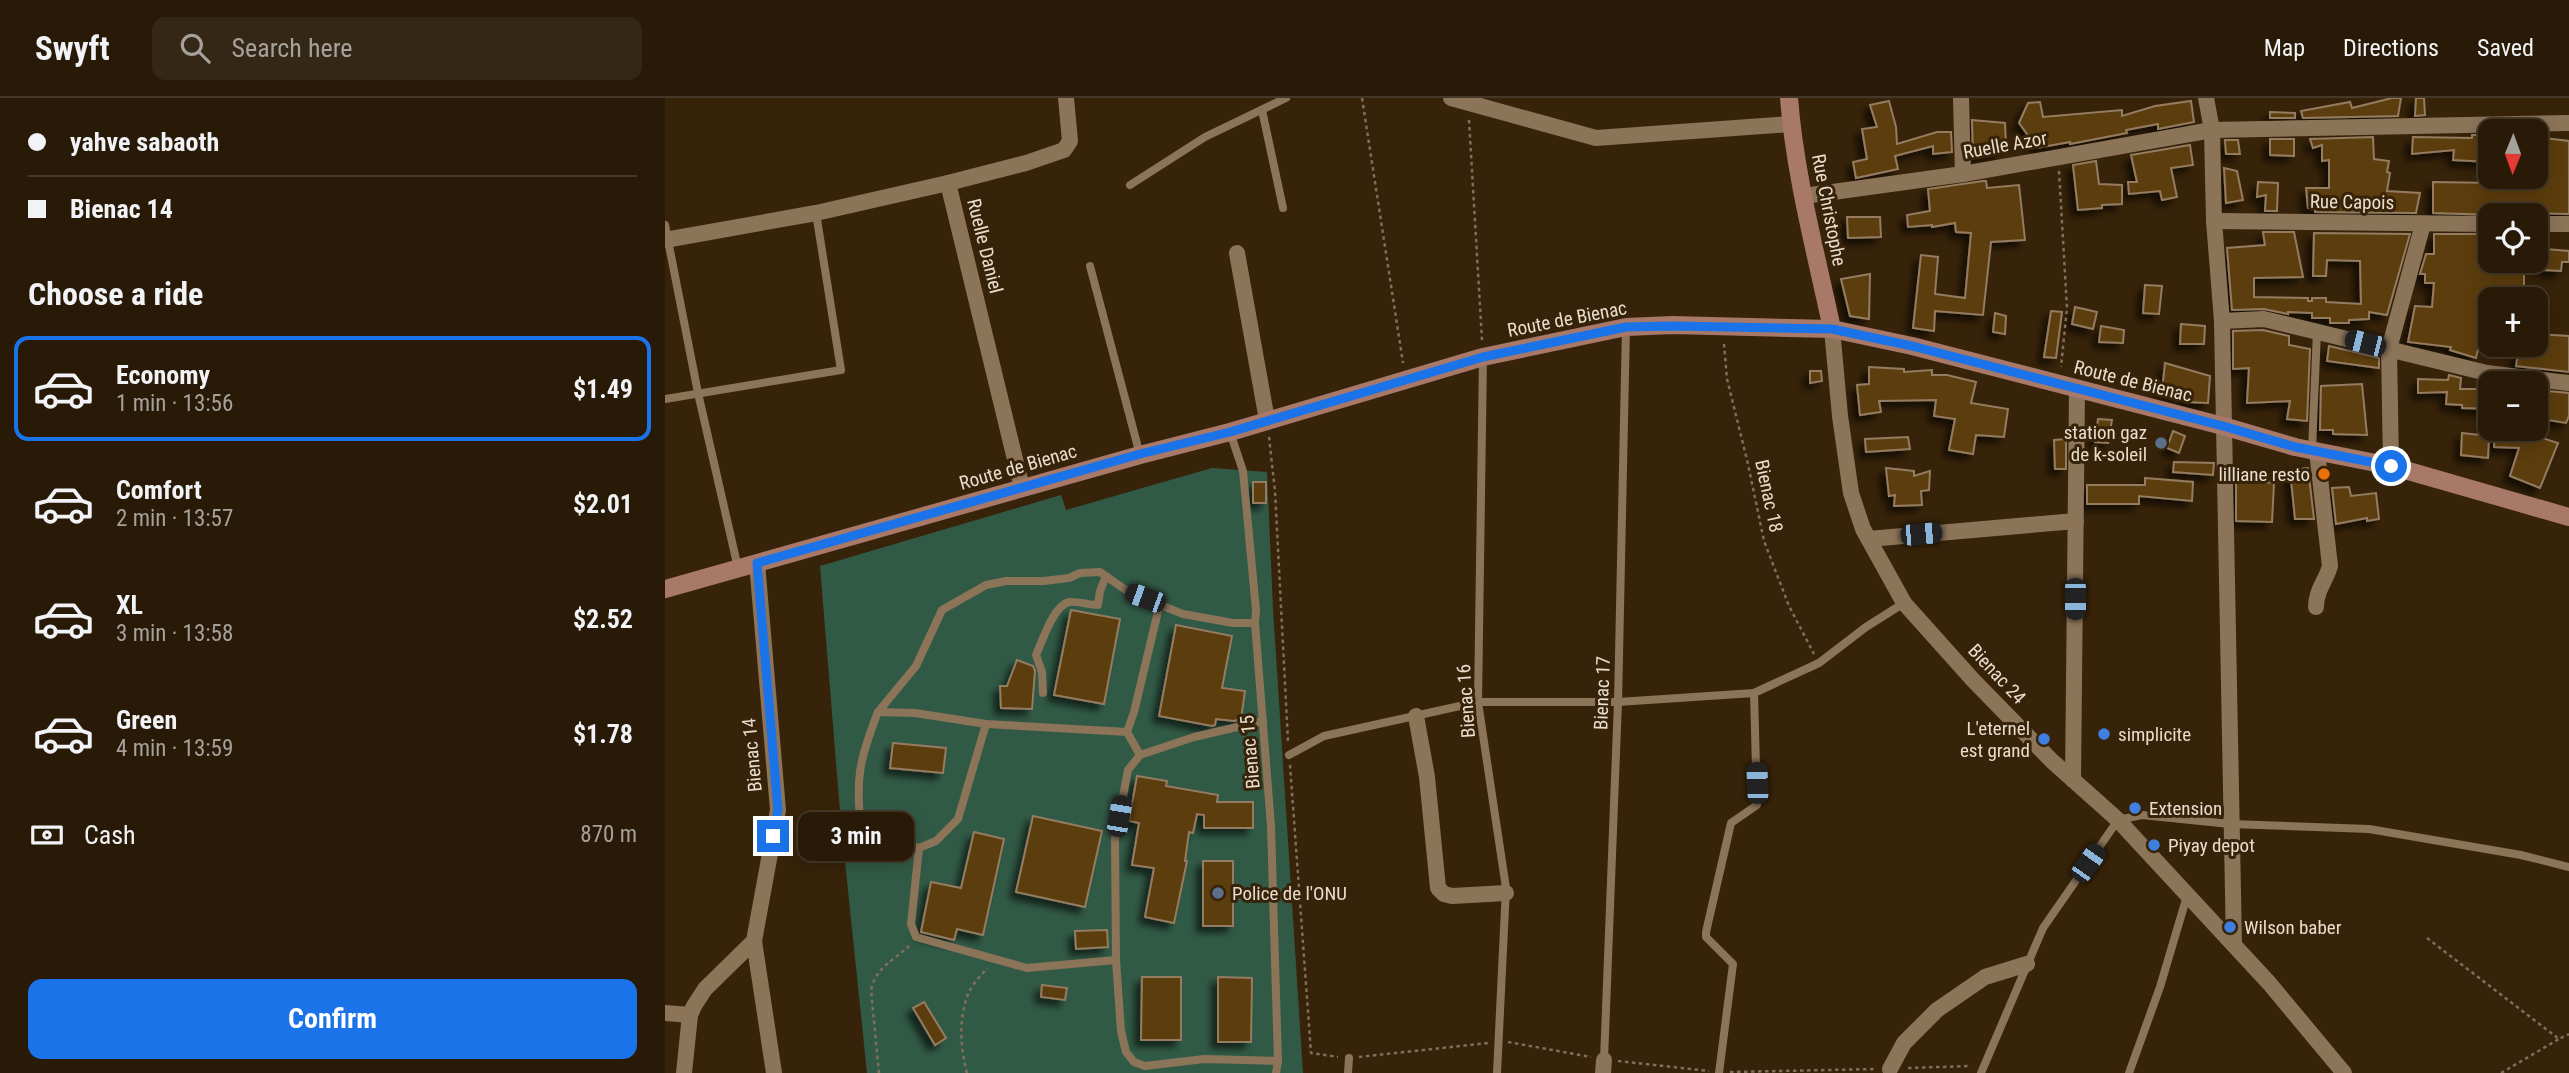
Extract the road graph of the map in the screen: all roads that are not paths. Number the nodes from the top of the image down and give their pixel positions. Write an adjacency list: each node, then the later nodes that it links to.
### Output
1 (1066, 98): 13 (street, Ruelle Daniel)
2 (1286, 98): 8 (lane)
3 (1451, 98): 7 (street)
4 (1789, 98): 10 (main road, Rue Christophe)
5 (1961, 98): 12 (street)
6 (2206, 98): 11 (street)
7 (1487, 103): 10 (street)
8 (1262, 110): 14 (lane); 16 (lane)
9 (2569, 123): 11 (street, Ruelle Azor)
10 (1791, 124): 15 (main road, Rue Christophe)
11 (2212, 130): 12 (street, Ruelle Azor); 18 (street)
12 (1963, 174): 15 (street, Ruelle Azor)
13 (948, 183): 17 (street); 42 (street, Ruelle Daniel)
14 (1130, 185)
15 (1804, 196): 28 (main road, Rue Christophe)
16 (1283, 208)
17 (816, 213): 23 (street); 34 (lane)
18 (2214, 221): 19 (street, Rue Capois); 26 (street)
19 (2423, 223): 20 (street, Rue Capois); 30 (street)
20 (2478, 223)
21 (2548, 223): 22 (street)
22 (2569, 223)
23 (666, 234): 34 (lane)
24 (1237, 253): 36 (street)
25 (1090, 266): 40 (lane)
26 (2222, 321): 29 (street); 37 (street)
27 (1626, 327): 28 (main road, Route de Bienac); 31 (main road, Route de Bienac); 57 (lane, Bienac 17)
28 (1832, 329): 33 (main road, Route de Bienac); 45 (street, Bienac 24)
29 (2317, 331): 30 (street); 39 (lane)
30 (2389, 349): 32 (street); 41 (street)
31 (1483, 357): 36 (main road, Route de Bienac); 56 (lane, Bienac 16)
32 (2569, 383)
33 (2068, 386): 37 (main road, Route de Bienac); 44 (street)
34 (698, 393): 35 (lane); 47 (lane)
35 (665, 399)
36 (1267, 420): 38 (main road, Route de Bienac)
37 (2223, 426): 39 (main road, Route de Bienac); 67 (street)
38 (1230, 432): 40 (main road, Route de Bienac); 53 (lane, Bienac 15)
39 (2315, 451): 41 (main road, Route de Bienac); 52 (street)
40 (1140, 454): 42 (main road, Route de Bienac)
41 (2391, 466): 43 (main road, Route de Bienac)
42 (1022, 488): 46 (main road, Route de Bienac)
43 (2569, 517)
44 (2076, 521): 45 (street); 65 (street)
45 (1869, 539): 50 (street, Bienac 24)
46 (757, 563): 47 (main road, Route de Bienac); 72 (street, Bienac 14)
47 (738, 568): 49 (main road, Route de Bienac)
48 (1106, 576): 51 (lane); 54 (lane); 58 (lane)
49 (665, 589)
50 (1904, 603): 55 (lane); 65 (street, Bienac 24)
51 (1160, 604): 53 (lane); 62 (lane)
52 (2316, 607)
53 (1255, 623): 60 (lane, Bienac 15)
54 (1043, 693)
55 (1754, 693): 57 (lane); 88 (lane)
56 (1478, 702): 57 (lane); 59 (lane); 70 (lane, Bienac 16)
57 (1618, 702): 80 (lane, Bienac 17)
58 (878, 712): 61 (lane); 68 (lane)
59 (1416, 716): 64 (lane); 70 (street)
60 (1263, 721): 63 (lane); 79 (lane, Bienac 15)
61 (986, 724): 62 (lane); 68 (lane)
62 (1128, 732): 63 (lane)
63 (1140, 755): 74 (lane)
64 (1289, 755)
65 (2073, 780): 66 (street, Bienac 24)
66 (2118, 820): 67 (lane); 71 (street, Bienac 24); 75 (lane)
67 (2230, 824): 69 (lane); 73 (street)
68 (919, 848): 74 (lane)
69 (2569, 867)
70 (1506, 893): 87 (lane, Bienac 16)
71 (2188, 895): 73 (street, Bienac 24); 90 (lane)
72 (754, 940): 77 (street); 84 (street, Bienac 14)
73 (2234, 945): 82 (street, Bienac 24)
74 (1116, 960): 79 (lane)
75 (2027, 964): 81 (street); 89 (lane)
76 (665, 1013): 77 (street)
77 (690, 1015): 83 (street)
78 (1349, 1058): 86 (lane)
79 (1278, 1062): 85 (lane, Bienac 15)
80 (1604, 1066)
81 (1890, 1069)
82 (2338, 1070)
83 (684, 1073)
84 (773, 1073)
85 (1276, 1073)
86 (1348, 1073)
87 (1497, 1073)
88 (1719, 1073)
89 (1981, 1073)
90 (2129, 1073)

